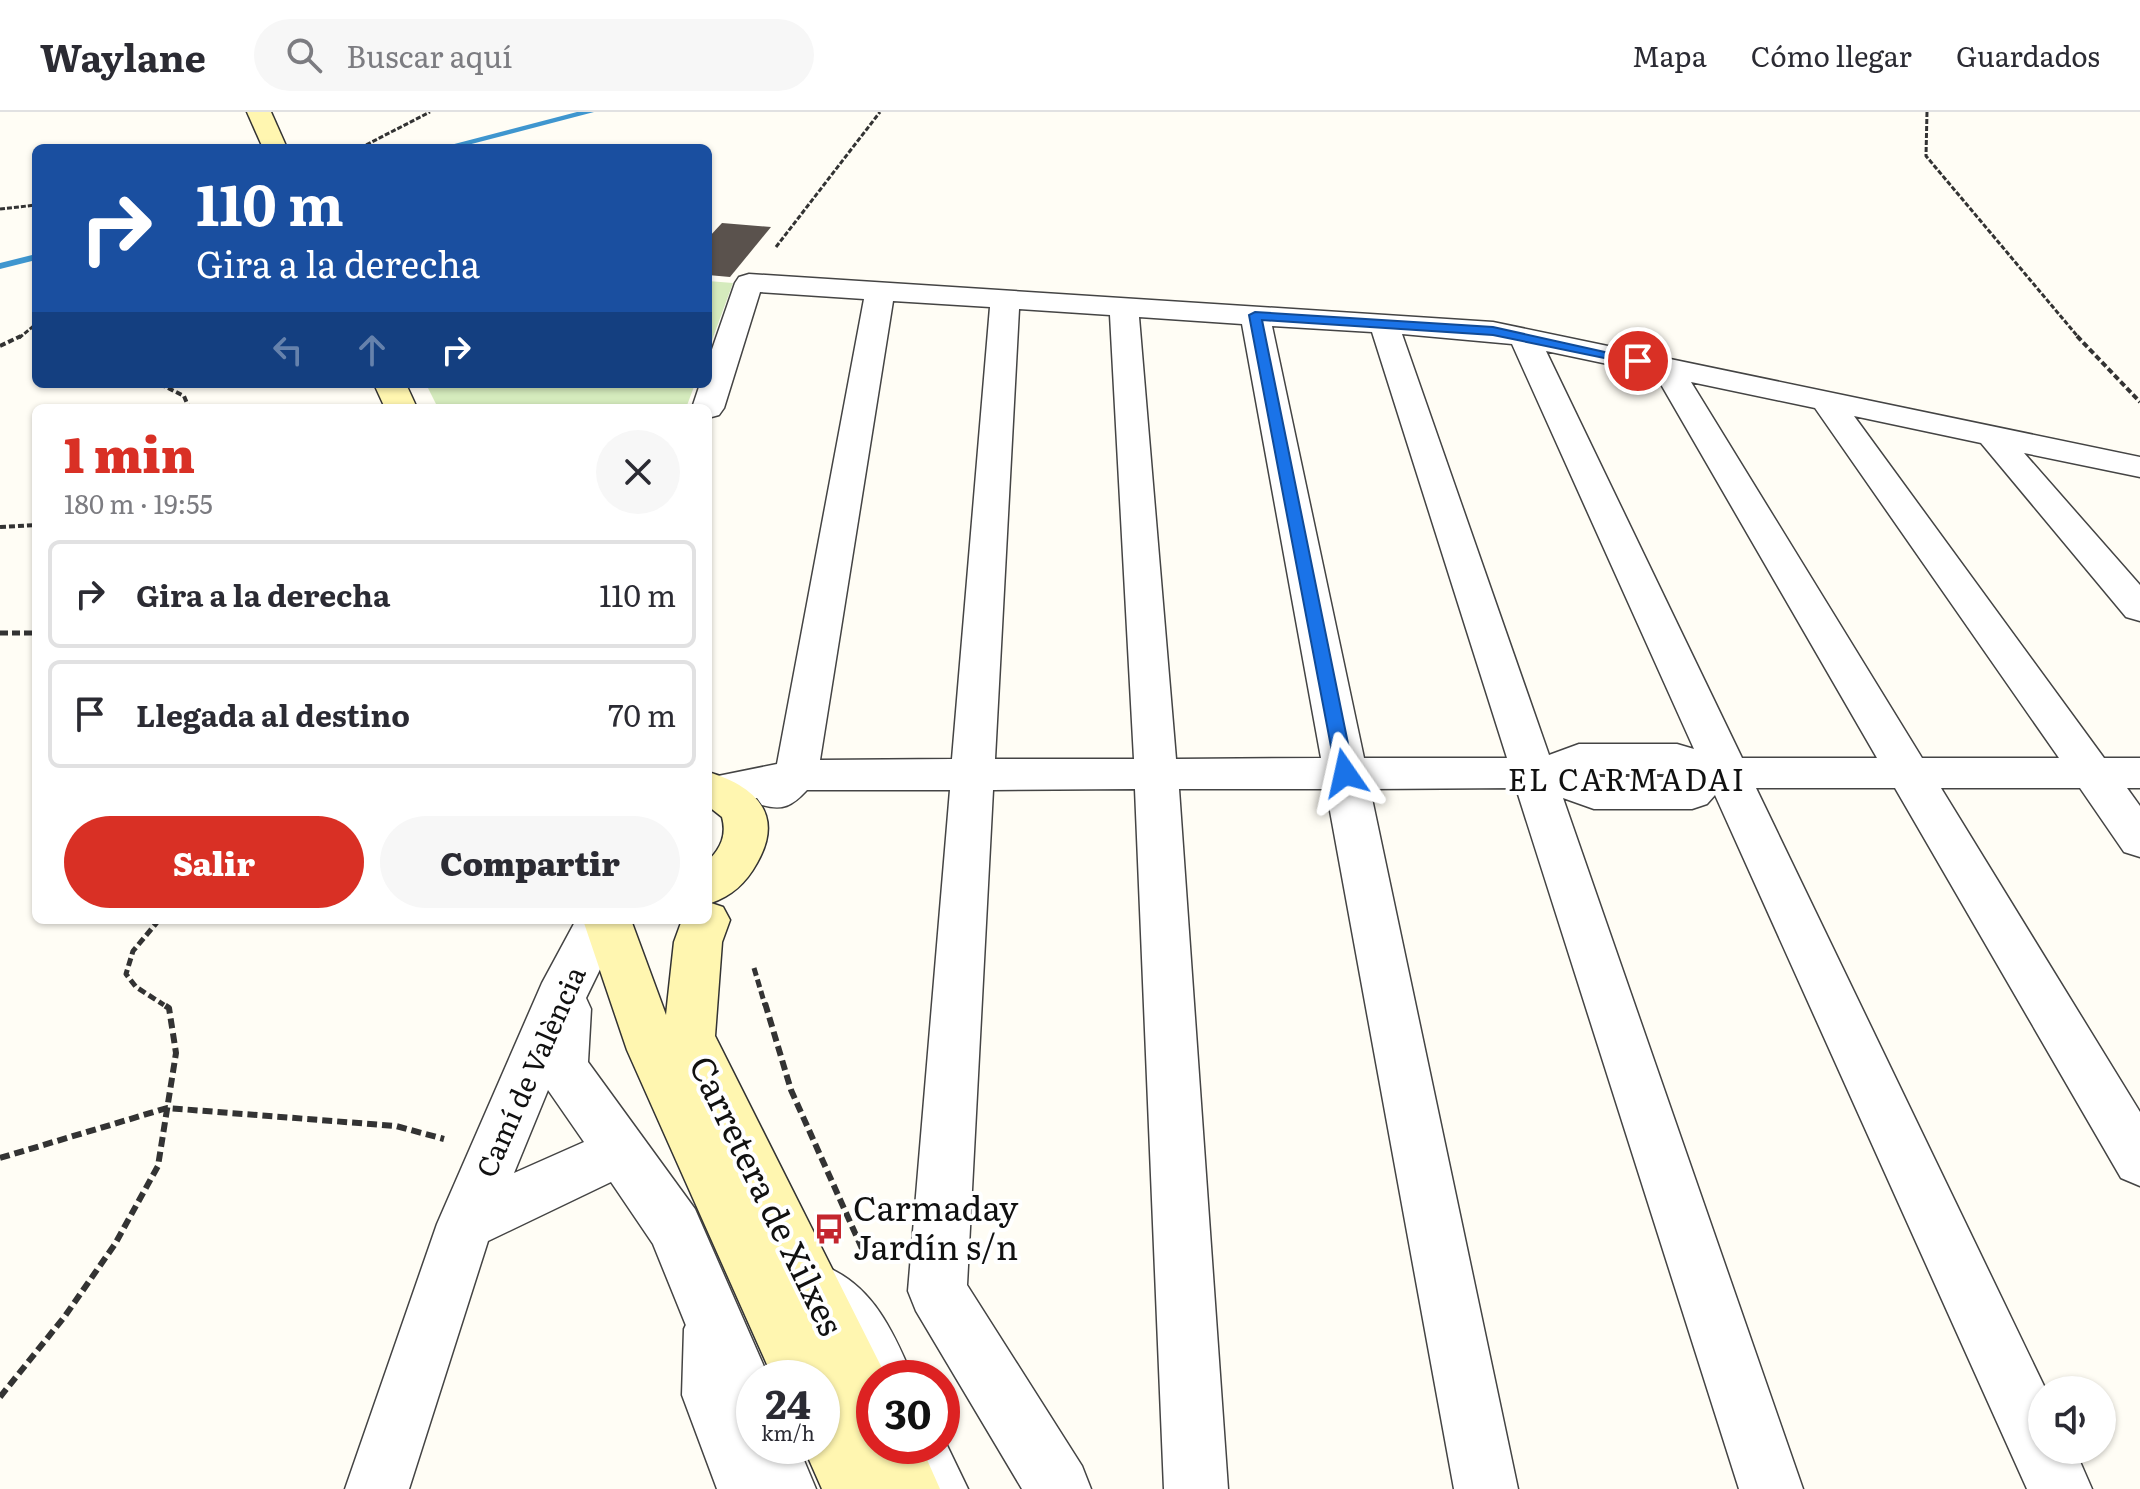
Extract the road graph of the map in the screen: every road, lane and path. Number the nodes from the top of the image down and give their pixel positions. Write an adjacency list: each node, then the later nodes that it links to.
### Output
1 (259, 112): 5 (main road)
2 (430, 112): 6 (path)
3 (880, 112): 9 (path)
4 (1927, 112): 21 (path)
5 (273, 144)
6 (368, 144)
7 (32, 205): 8 (path)
8 (0, 209)
9 (749, 283): 10 (street); 23 (street)
10 (880, 292): 11 (street); 39 (street)
11 (1005, 300): 12 (street); 36 (street)
12 (1124, 307): 13 (street); 37 (street)
13 (1255, 315): 14 (street); 31 (street)
14 (1384, 324): 16 (street); 38 (street)
15 (32, 327): 17 (path)
16 (1524, 337): 18 (street); 32 (street)
17 (0, 346)
18 (1667, 368): 20 (street); 33 (street)
19 (168, 388): 22 (path)
20 (1826, 401): 24 (street); 34 (street)
21 (2140, 402)
22 (187, 404)
23 (709, 404)
24 (1992, 436): 25 (street); 28 (street)
25 (2140, 467)
26 (32, 525): 27 (path)
27 (0, 527)
28 (2140, 609)
29 (0, 633): 30 (path)
30 (32, 633)
31 (1345, 773): 37 (street); 38 (street); 76 (street)
32 (1718, 773): 33 (street); 38 (street); 78 (street)
33 (1908, 773): 34 (street); 54 (street)
34 (2092, 773): 35 (street); 42 (street)
35 (2140, 773)
36 (975, 774): 37 (street); 39 (street); 74 (street)
37 (1156, 774): 75 (street)
38 (1540, 774): 77 (street)
39 (796, 775): 40 (street); 41 (street)
40 (712, 790): 41 (main road)
41 (747, 823): 43 (main road)
42 (2140, 840)
43 (712, 899)
44 (155, 924): 50 (path)
45 (598, 924): 49 (street, Camí de València)
46 (608, 924): 59 (main road, Carretera de Xilxes)
47 (704, 924): 56 (main road, Carretera de Xilxes)
48 (754, 959): 57 (path)
49 (567, 983): 51 (street, Camí de València); 52 (street)
50 (167, 1108): 51 (path); 53 (path); 63 (path)
51 (496, 1152): 55 (street, Camí de València)
52 (624, 1152): 55 (street, Camí de València); 58 (street)
53 (0, 1158)
54 (2140, 1161)
55 (465, 1224): 68 (street, Camí de València)
56 (799, 1263): 60 (lane); 62 (main road, Carretera de Xilxes)
57 (868, 1263)
58 (703, 1296): 61 (street); 69 (lane)
59 (796, 1360)
60 (884, 1360)
61 (736, 1374)
62 (856, 1381)
63 (0, 1397)
64 (840, 1457): 71 (main road)
65 (774, 1464): 70 (street)
66 (896, 1464): 72 (main road)
67 (935, 1464): 73 (lane)
68 (377, 1489)
69 (738, 1489)
70 (784, 1489)
71 (855, 1489)
72 (908, 1489)
73 (947, 1489)
74 (1059, 1489)
75 (1196, 1489)
76 (1486, 1489)
77 (1771, 1489)
78 (2060, 1489)

